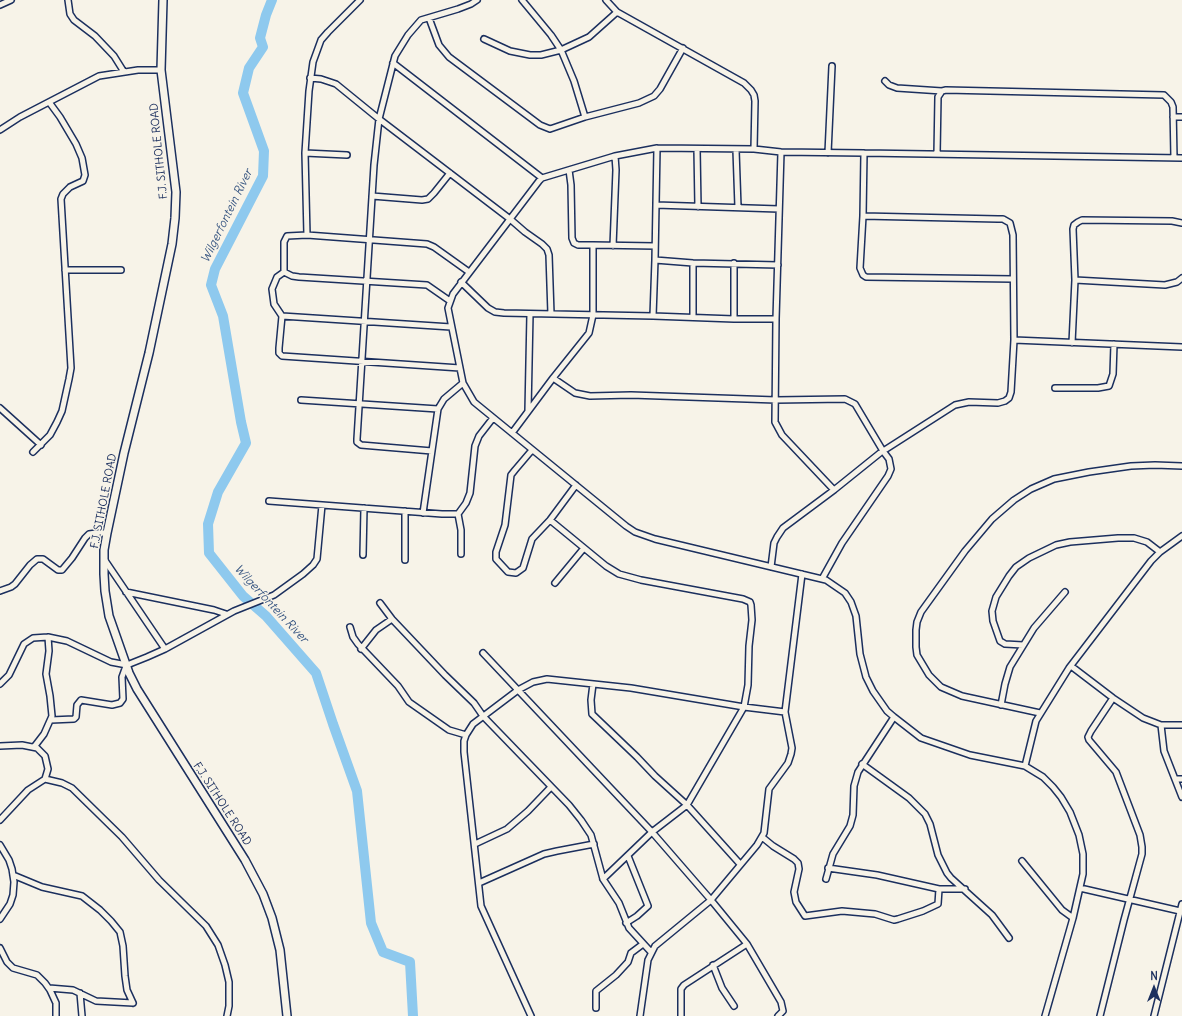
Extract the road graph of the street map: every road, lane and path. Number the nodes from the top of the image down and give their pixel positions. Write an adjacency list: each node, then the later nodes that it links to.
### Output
1 (11, 0): 8 (street)
2 (68, 0): 17 (street)
3 (163, 0): 16 (street, F.J. SITHOLE ROAD)
4 (360, 0): 18 (street)
5 (477, 0): 10 (street)
6 (522, 0): 13 (street)
7 (606, 0): 9 (street)
8 (0, 5)
9 (617, 12): 12 (street); 13 (street)
10 (429, 18): 14 (street); 22 (street)
11 (484, 39): 13 (street)
12 (683, 48): 22 (street); 29 (street)
13 (561, 50): 22 (street)
14 (393, 63): 25 (street); 42 (street)
15 (832, 66): 33 (street)
16 (161, 70): 17 (street); 112 (street, F.J. SITHOLE ROAD)
17 (124, 72): 21 (street)
18 (310, 78): 25 (street); 31 (street)
19 (885, 80): 20 (street)
20 (942, 91): 23 (street); 35 (street)
21 (49, 102): 26 (street); 60 (street)
22 (585, 117)
23 (1173, 117): 24 (street); 38 (street)
24 (1182, 117)
25 (379, 119): 41 (street); 43 (street)
26 (0, 130)
27 (657, 148): 28 (street); 37 (street); 44 (street)
28 (697, 149): 30 (street); 45 (street)
29 (754, 149): 30 (street); 32 (street)
30 (736, 150): 46 (street)
31 (305, 152): 36 (street); 51 (street)
32 (781, 152): 33 (street); 47 (street)
33 (828, 153): 34 (street)
34 (864, 153): 35 (street); 48 (street)
35 (937, 154): 38 (street)
36 (347, 155)
37 (615, 156): 40 (street); 54 (street)
38 (1174, 158): 39 (street)
39 (1182, 158)
40 (569, 170): 42 (street); 53 (street)
41 (450, 173): 43 (street); 49 (street)
42 (542, 178): 49 (street)
43 (372, 196): 52 (street)
44 (656, 204): 45 (street); 55 (street)
45 (698, 207): 46 (street)
46 (738, 207): 47 (street)
47 (779, 209): 59 (street)
48 (863, 216): 65 (street); 65 (street)
49 (510, 219): 63 (street); 71 (street)
50 (1182, 223): 67 (street)
51 (307, 236): 52 (street); 62 (street)
52 (370, 240): 63 (street); 66 (street)
53 (593, 246): 54 (street); 72 (street)
54 (614, 246): 55 (street)
55 (655, 246): 56 (street)
56 (655, 260): 57 (street); 74 (street)
57 (693, 262): 58 (street); 75 (street)
58 (734, 263): 59 (street); 77 (street)
59 (778, 264): 76 (street)
60 (65, 270): 61 (street); 97 (street)
61 (121, 270)
62 (284, 272): 66 (street); 73 (street)
63 (469, 272): 68 (street)
64 (1182, 278): 67 (street)
65 (1013, 279): 80 (street)
66 (368, 280): 69 (street); 78 (street)
67 (1075, 280): 81 (street)
68 (461, 282): 69 (street); 70 (street)
69 (450, 301): 79 (street)
70 (530, 314): 71 (street); 94 (street)
71 (551, 314): 72 (street)
72 (592, 315): 74 (street); 86 (street)
73 (282, 316): 78 (street); 84 (street)
74 (653, 316): 75 (street)
75 (693, 317): 77 (street)
76 (776, 319): 77 (street); 90 (street)
77 (734, 320)
78 (365, 322): 79 (street); 84 (street)
79 (451, 326): 85 (street)
80 (1014, 340): 81 (street); 100 (street)
81 (1072, 343): 82 (street)
82 (1114, 344): 83 (street); 88 (street)
83 (1182, 347)
84 (362, 362): 85 (street); 91 (street)
85 (460, 368): 87 (street)
86 (553, 378): 90 (street); 94 (street)
87 (463, 382): 93 (street); 95 (street)
88 (1055, 388)
89 (301, 400): 91 (street)
90 (776, 400): 100 (street); 104 (street)
91 (359, 404): 93 (street); 99 (street)
92 (0, 408): 97 (street)
93 (438, 409): 99 (street)
94 (528, 412): 96 (street)
95 (493, 418): 96 (street); 110 (street)
96 (512, 433): 98 (street)
97 (41, 445): 101 (street)
98 (532, 450): 103 (street); 111 (street)
99 (432, 451): 109 (street)
100 (883, 451): 104 (street); 122 (street)
101 (33, 452)
102 (1182, 466): 142 (street)
103 (576, 485): 111 (street); 120 (street)
104 (834, 490): 120 (street)
105 (269, 501): 106 (street)
106 (322, 505): 107 (street); 128 (street)
107 (364, 508): 108 (street); 117 (street)
108 (404, 511): 109 (street); 119 (street)
109 (423, 513): 110 (street)
110 (458, 514): 116 (street)
111 (550, 520): 114 (street)
112 (107, 533): 118 (street, F.J. SITHOLE ROAD); 124 (street)
113 (1182, 536): 115 (street)
114 (584, 548): 123 (street); 143 (street)
115 (1160, 552): 132 (street); 137 (street)
116 (461, 554)
117 (363, 555)
118 (104, 559): 125 (street); 136 (street, F.J. SITHOLE ROAD)
119 (404, 560)
120 (771, 567): 121 (street)
121 (802, 574): 122 (street); 144 (street)
122 (822, 579): 147 (street)
123 (555, 583)
124 (0, 591)
125 (126, 592): 128 (street); 133 (street)
126 (1065, 592): 132 (street)
127 (380, 603): 129 (street)
128 (226, 614): 133 (street)
129 (392, 619): 134 (street); 146 (street)
130 (350, 627): 134 (street)
131 (48, 637): 136 (street); 138 (street); 148 (street)
132 (1023, 645): 142 (street)
133 (165, 649): 136 (street)
134 (361, 649): 151 (street)
135 (483, 653): 140 (street)
136 (127, 665): 148 (street); 199 (street, F.J. SITHOLE ROAD)
137 (1071, 666): 141 (street); 145 (street)
138 (0, 684)
139 (594, 684): 140 (street); 143 (street); 161 (street)
140 (518, 690): 146 (street); 163 (street)
141 (1113, 698): 149 (street); 180 (street)
142 (1001, 705): 145 (street)
143 (744, 707): 144 (street); 161 (street)
144 (785, 712): 164 (street)
145 (1040, 713): 155 (street)
146 (483, 716): 151 (street); 159 (street)
147 (894, 717): 154 (street); 155 (street)
148 (51, 720): 153 (street)
149 (1161, 725): 150 (street); 157 (street)
150 (1182, 725)
151 (466, 735): 165 (street)
152 (0, 746): 153 (street)
153 (34, 747): 156 (street)
154 (862, 764): 171 (street); 178 (street)
155 (1025, 766): 176 (street)
156 (45, 779): 162 (street); 198 (street)
157 (1175, 779): 158 (street); 160 (street)
158 (1182, 779)
159 (551, 787): 165 (street); 166 (street)
160 (1182, 797)
161 (687, 805): 163 (street); 170 (street)
162 (0, 820)
163 (652, 832): 168 (street); 179 (street)
164 (762, 837): 170 (street); 177 (street)
165 (475, 844): 175 (street)
166 (594, 844): 173 (street); 175 (street)
167 (0, 845): 172 (street)
168 (628, 856): 173 (street); 185 (street)
169 (1022, 861): 183 (street)
170 (740, 864): 179 (street)
171 (828, 868): 174 (street); 177 (street)
172 (13, 875): 184 (street); 193 (street)
173 (603, 879): 185 (street)
174 (826, 879)
175 (478, 883): 200 (street)
176 (1080, 888): 180 (street); 183 (street)
177 (939, 889): 178 (street)
178 (965, 889): 186 (street)
179 (711, 900): 188 (street); 190 (street)
180 (1130, 900): 182 (street); 205 (street)
181 (1182, 904): 182 (street)
182 (1180, 911): 206 (street)
183 (1073, 918): 204 (street)
184 (0, 919)
185 (626, 923): 187 (street)
186 (1009, 938)
187 (643, 944): 190 (street); 195 (street)
188 (746, 944): 191 (street); 203 (street)
189 (0, 948): 192 (street)
190 (651, 952): 201 (street)
191 (713, 965): 194 (street); 202 (street)
192 (49, 988): 193 (street); 196 (street)
193 (80, 993): 197 (street)
194 (734, 1006)
195 (596, 1008)
196 (56, 1016)
197 (82, 1016)
198 (227, 1016)
199 (287, 1016)
200 (531, 1016)
201 (640, 1016)
202 (681, 1016)
203 (778, 1016)
204 (1045, 1016)
205 (1100, 1016)
206 (1154, 1016)

